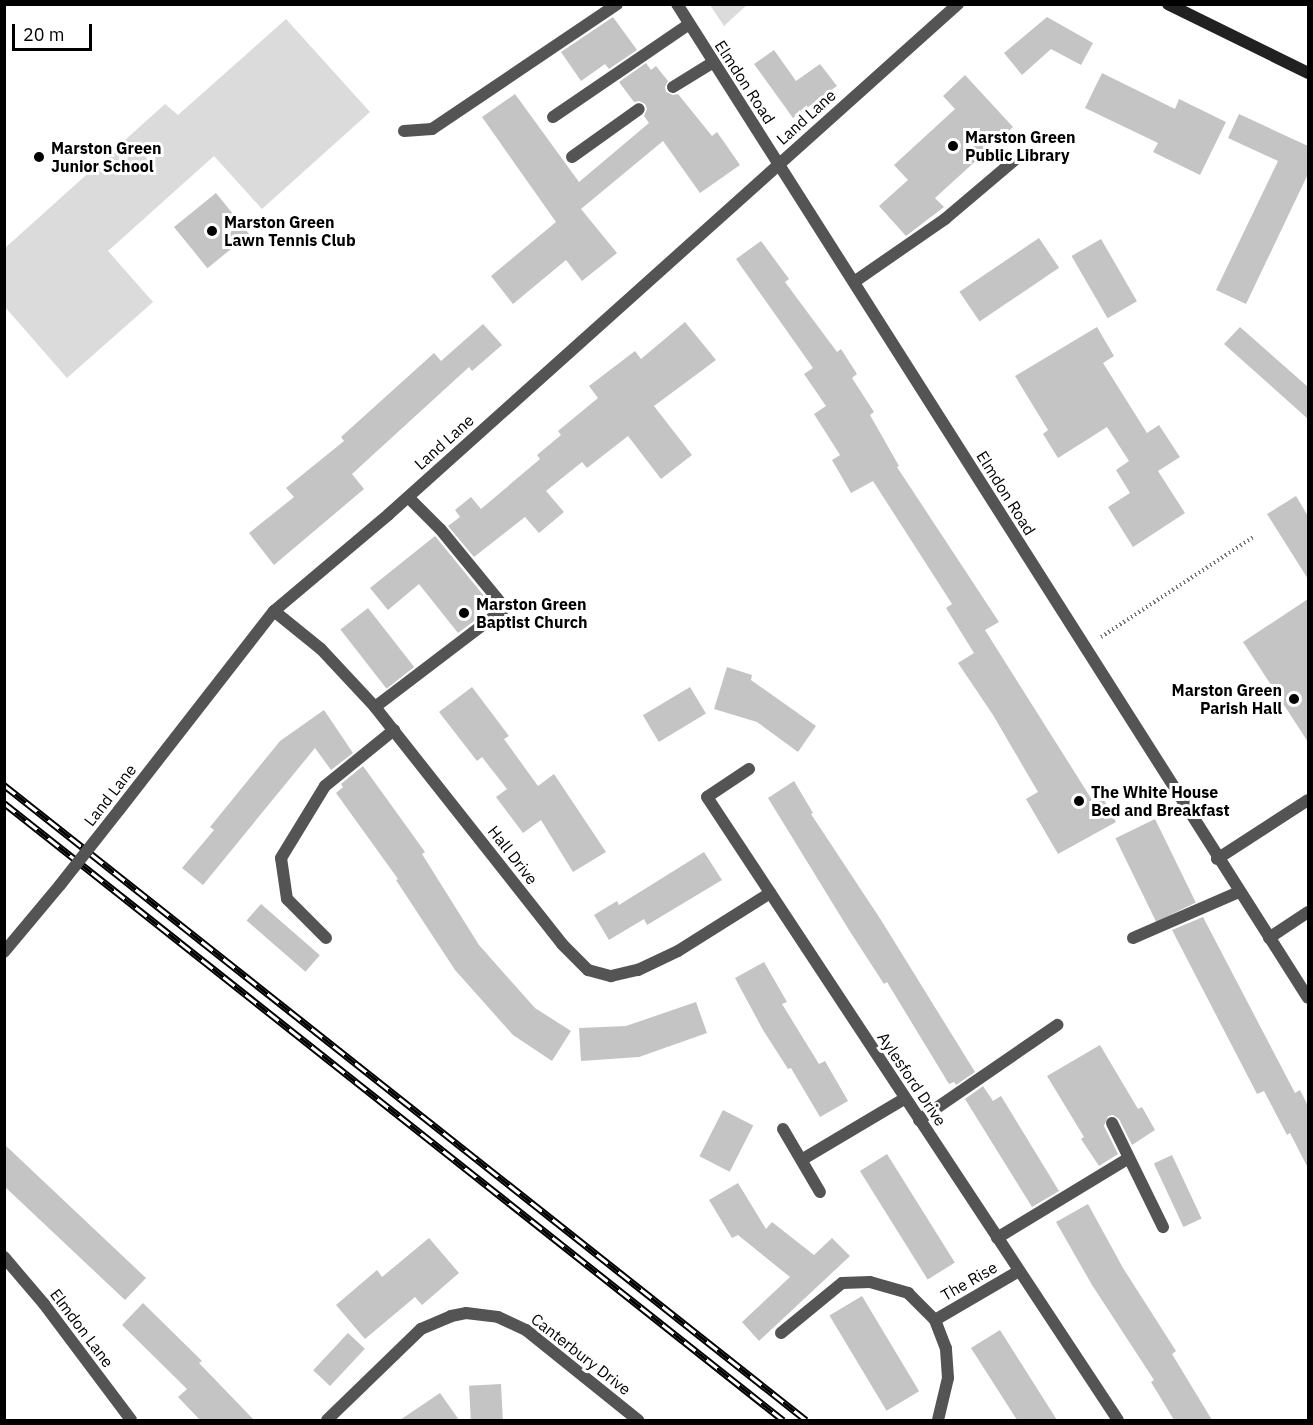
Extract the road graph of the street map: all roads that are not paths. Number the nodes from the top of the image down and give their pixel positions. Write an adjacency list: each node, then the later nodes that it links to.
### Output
1 (616, 4): 11 (street)
2 (677, 4): 5 (street, Elmdon Road)
3 (958, 4): 14 (street, Land Lane)
4 (1168, 4): 7 (street)
5 (688, 25): 6 (street, Elmdon Road); 10 (street)
6 (712, 63): 8 (street); 14 (street, Elmdon Road)
7 (1308, 73)
8 (673, 87)
9 (639, 109): 12 (street)
10 (554, 117)
11 (404, 131)
12 (572, 157)
13 (1017, 158): 15 (street)
14 (779, 164): 15 (street, Elmdon Road); 16 (street, Land Lane)
15 (854, 282): 22 (street, Elmdon Road)
16 (408, 497): 17 (street, Land Lane); 18 (street)
17 (274, 611): 18 (street, Hall Drive); 29 (street, Land Lane, bridge)
18 (375, 707): 19 (street, Hall Drive)
19 (394, 730): 24 (street, Hall Drive); 26 (street)
20 (749, 770): 24 (street, Aylesford Drive)
21 (1308, 800): 22 (street)
22 (1217, 859): 23 (street, Elmdon Road)
23 (1239, 891): 27 (street); 28 (street, Elmdon Road)
24 (770, 893): 32 (street, Aylesford Drive)
25 (1308, 912): 28 (street)
26 (326, 938)
27 (1133, 938)
28 (1269, 938): 30 (street, Elmdon Road)
29 (4, 952)
30 (1308, 998)
31 (1057, 1025): 33 (street)
32 (904, 1099): 33 (street, Aylesford Drive); 37 (street)
33 (919, 1120): 40 (street, Aylesford Drive)
34 (1112, 1123): 36 (street)
35 (783, 1129): 37 (street)
36 (1129, 1158): 39 (street); 40 (street)
37 (802, 1160): 38 (street)
38 (820, 1192)
39 (1163, 1227)
40 (997, 1238): 42 (street, Aylesford Drive)
41 (4, 1257): 45 (street, Elmdon Lane)
42 (1019, 1271): 43 (street, The Rise); 49 (street, Aylesford Drive)
43 (934, 1320): 44 (street, The Rise); 48 (street, The Rise)
44 (781, 1333)
45 (131, 1420)
46 (327, 1420): 47 (street, Canterbury Drive)
47 (638, 1420)
48 (938, 1420)
49 (1118, 1420)

